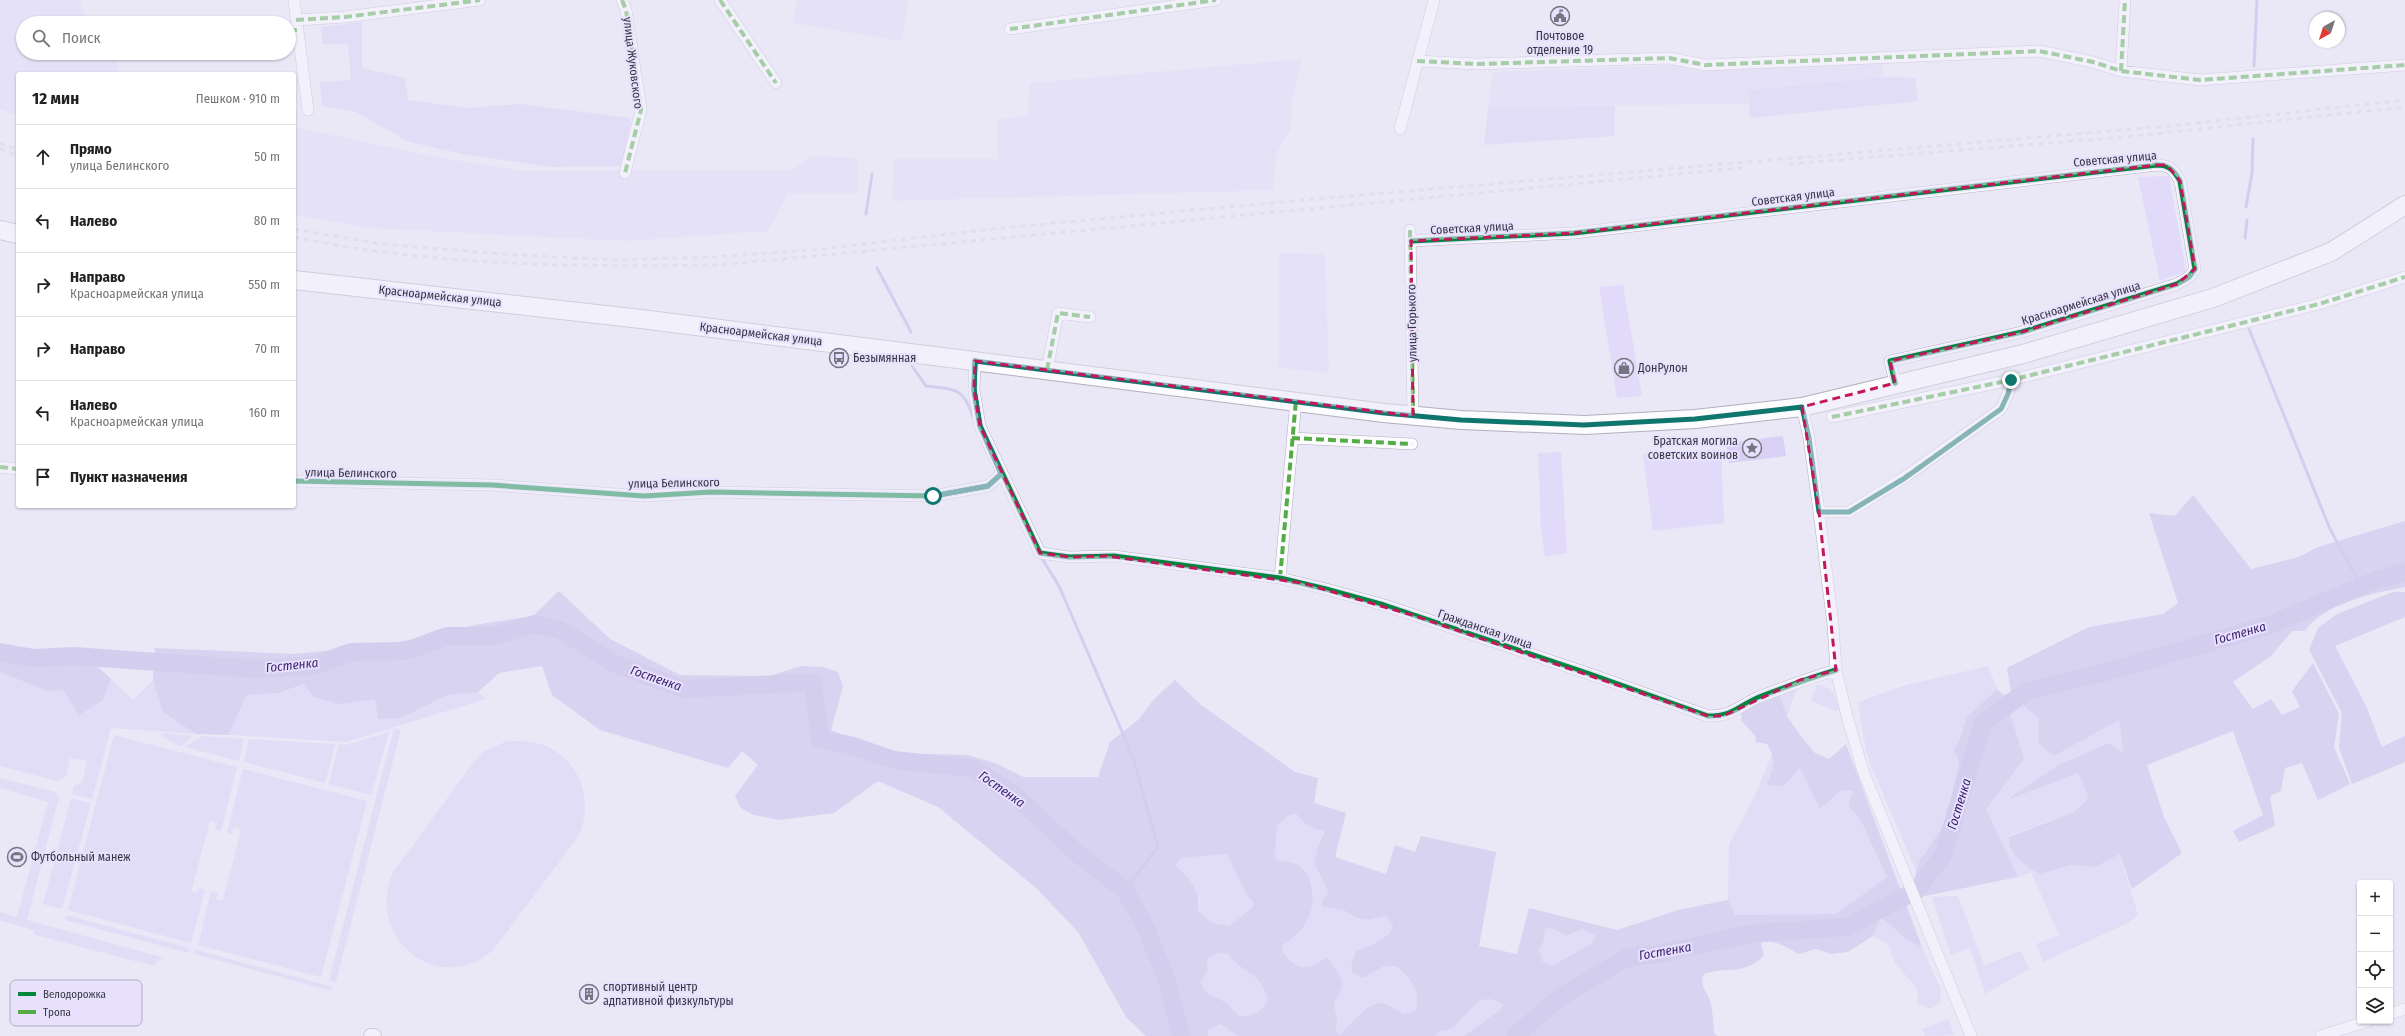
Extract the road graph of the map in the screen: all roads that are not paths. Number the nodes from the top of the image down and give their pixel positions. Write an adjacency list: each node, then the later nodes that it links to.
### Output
1 (294, 0): 8 (street)
2 (480, 0): 9 (street)
3 (622, 0): 19 (street, улица Жуковского)
4 (720, 0): 15 (street)
5 (1216, 0): 10 (street)
6 (1434, 0): 12 (street)
7 (2125, 0): 14 (street)
8 (294, 16)
9 (296, 27)
10 (1010, 29)
11 (296, 39): 16 (street)
12 (1417, 61): 14 (street); 17 (street)
13 (2405, 65): 14 (street)
14 (2121, 71)
15 (776, 83)
16 (308, 110)
17 (1400, 129)
18 (2175, 172): 24 (street, Советская улица); 32 (street, Красноармейская улица)
19 (625, 173)
20 (2405, 196): 25 (main road, Красноармейская улица)
21 (2405, 205): 25 (main road, Красноармейская улица)
22 (0, 230): 23 (main road)
23 (16, 234)
24 (1411, 236): 35 (street, улица Горького)
25 (2283, 271): 32 (main road, Красноармейская улица)
26 (2405, 276): 31 (street)
27 (296, 280): 29 (main road, Красноармейская улица)
28 (1090, 318): 30 (street)
29 (975, 361): 30 (main road, Красноармейская улица); 41 (street)
30 (1047, 370): 33 (main road, Красноармейская улица)
31 (2011, 380): 36 (street); 43 (street)
32 (1895, 383): 34 (main road, Красноармейская улица)
33 (1296, 400): 35 (main road, Красноармейская улица); 37 (street)
34 (1802, 407): 35 (main road, Красноармейская улица); 43 (street)
35 (1413, 416)
36 (1832, 417)
37 (1292, 438): 38 (street); 44 (street)
38 (1412, 444)
39 (0, 467): 40 (street)
40 (16, 469)
41 (1001, 474): 42 (street, улица Белинского); 44 (street, Гражданская улица)
42 (296, 482)
43 (1819, 512): 45 (street)
44 (1280, 578): 45 (street, Гражданская улица)
45 (1836, 670): 49 (street)
46 (2405, 1009): 47 (street)
47 (2393, 1013)
48 (2359, 1024): 50 (street)
49 (1971, 1036)
50 (2321, 1036)

